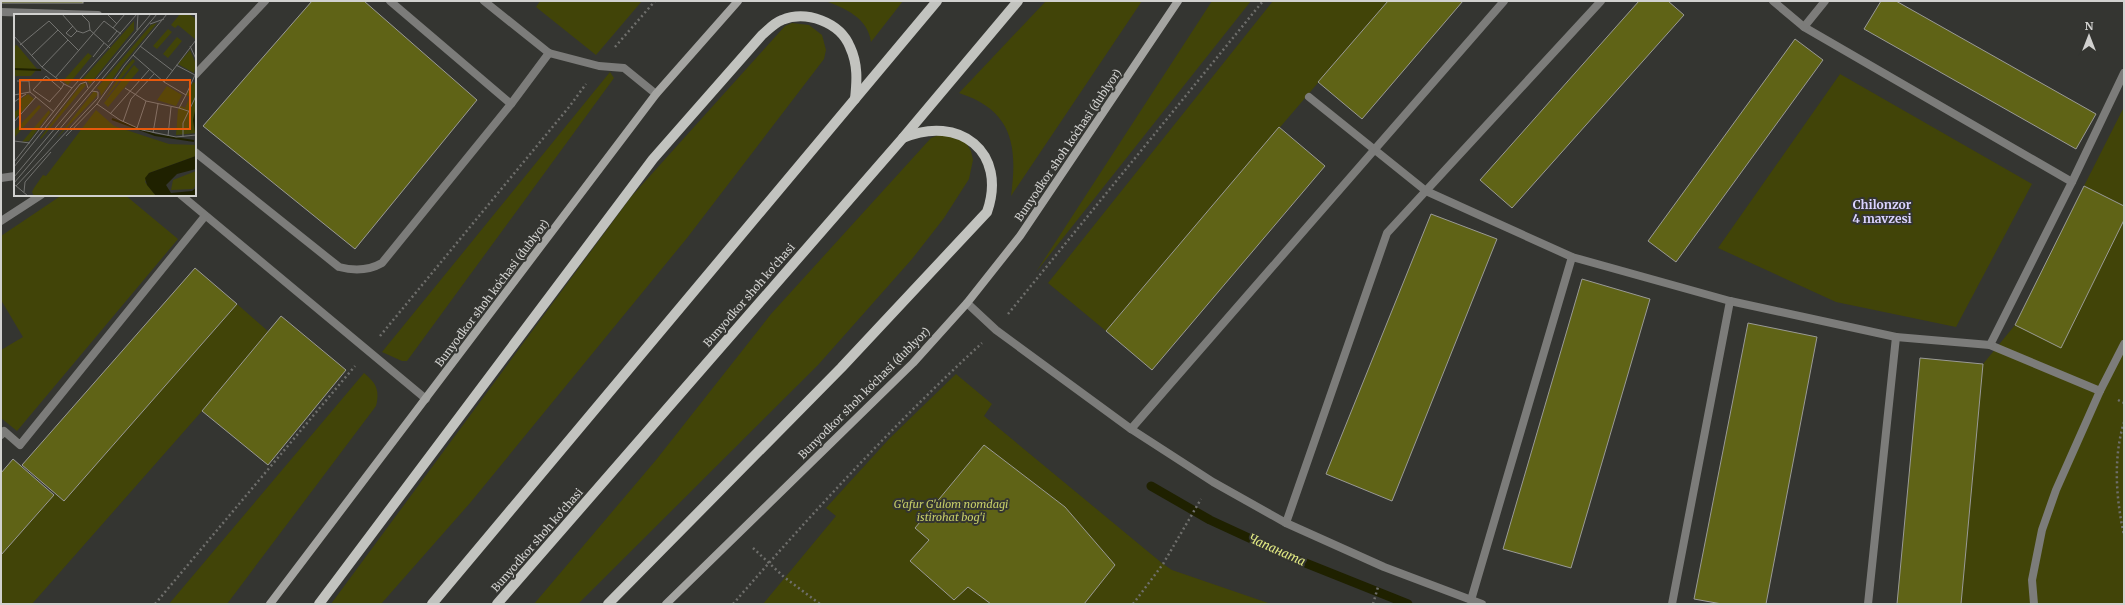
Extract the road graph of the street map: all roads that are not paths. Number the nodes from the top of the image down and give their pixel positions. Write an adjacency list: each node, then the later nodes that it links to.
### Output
1 (265, 1): 17 (street)
2 (390, 1): 21 (street)
3 (484, 1): 15 (street)
4 (738, 1): 18 (street, Bunyodkor shoh koʻchasi (dublyor))
5 (937, 1): 20 (main road)
6 (1018, 1): 22 (main road, Bunyodkor shoh ko'chasi)
7 (1178, 1): 35 (street, Bunyodkor shoh koʻchasi (dublyor))
8 (1504, 1): 23 (street)
9 (1602, 1): 28 (street)
10 (1774, 1): 14 (street)
11 (1825, 1): 14 (street)
12 (1, 12): 13 (street)
13 (66, 14)
14 (1804, 27): 27 (street)
15 (549, 53): 18 (street); 21 (street)
16 (2124, 73): 27 (street)
17 (196, 74)
18 (656, 94): 40 (street, Bunyodkor shoh koʻchasi (dublyor))
19 (1309, 97): 23 (street)
20 (855, 99): 46 (main road); 47 (main road)
21 (511, 104): 24 (street)
22 (902, 139): 48 (main road, Bunyodkor shoh ko'chasi); 49 (main road)
23 (1375, 149): 28 (street); 41 (street)
24 (196, 153)
25 (14, 176): 26 (street)
26 (1, 178)
27 (2072, 182): 38 (street)
28 (1426, 191): 33 (street); 43 (street)
29 (39, 196): 32 (street)
30 (182, 196): 31 (street)
31 (205, 216): 40 (street); 42 (street)
32 (1, 221)
33 (1572, 257): 34 (street); 44 (street)
34 (1730, 301): 36 (street); 52 (street)
35 (967, 303): 41 (street); 50 (street, Bunyodkor shoh koʻchasi (dublyor))
36 (1896, 337): 38 (street); 53 (street)
37 (2124, 344): 39 (street)
38 (1990, 345): 39 (street)
39 (2100, 391): 54 (street)
40 (426, 399): 45 (street, Bunyodkor shoh koʻchasi (dublyor))
41 (1131, 429): 43 (street)
42 (1, 434)
43 (1286, 523): 44 (street)
44 (1471, 600): 51 (street)
45 (270, 604)
46 (319, 604)
47 (432, 604)
48 (497, 604)
49 (608, 604)
50 (666, 604)
51 (1482, 604)
52 (1672, 604)
53 (1868, 604)
54 (2034, 604)

